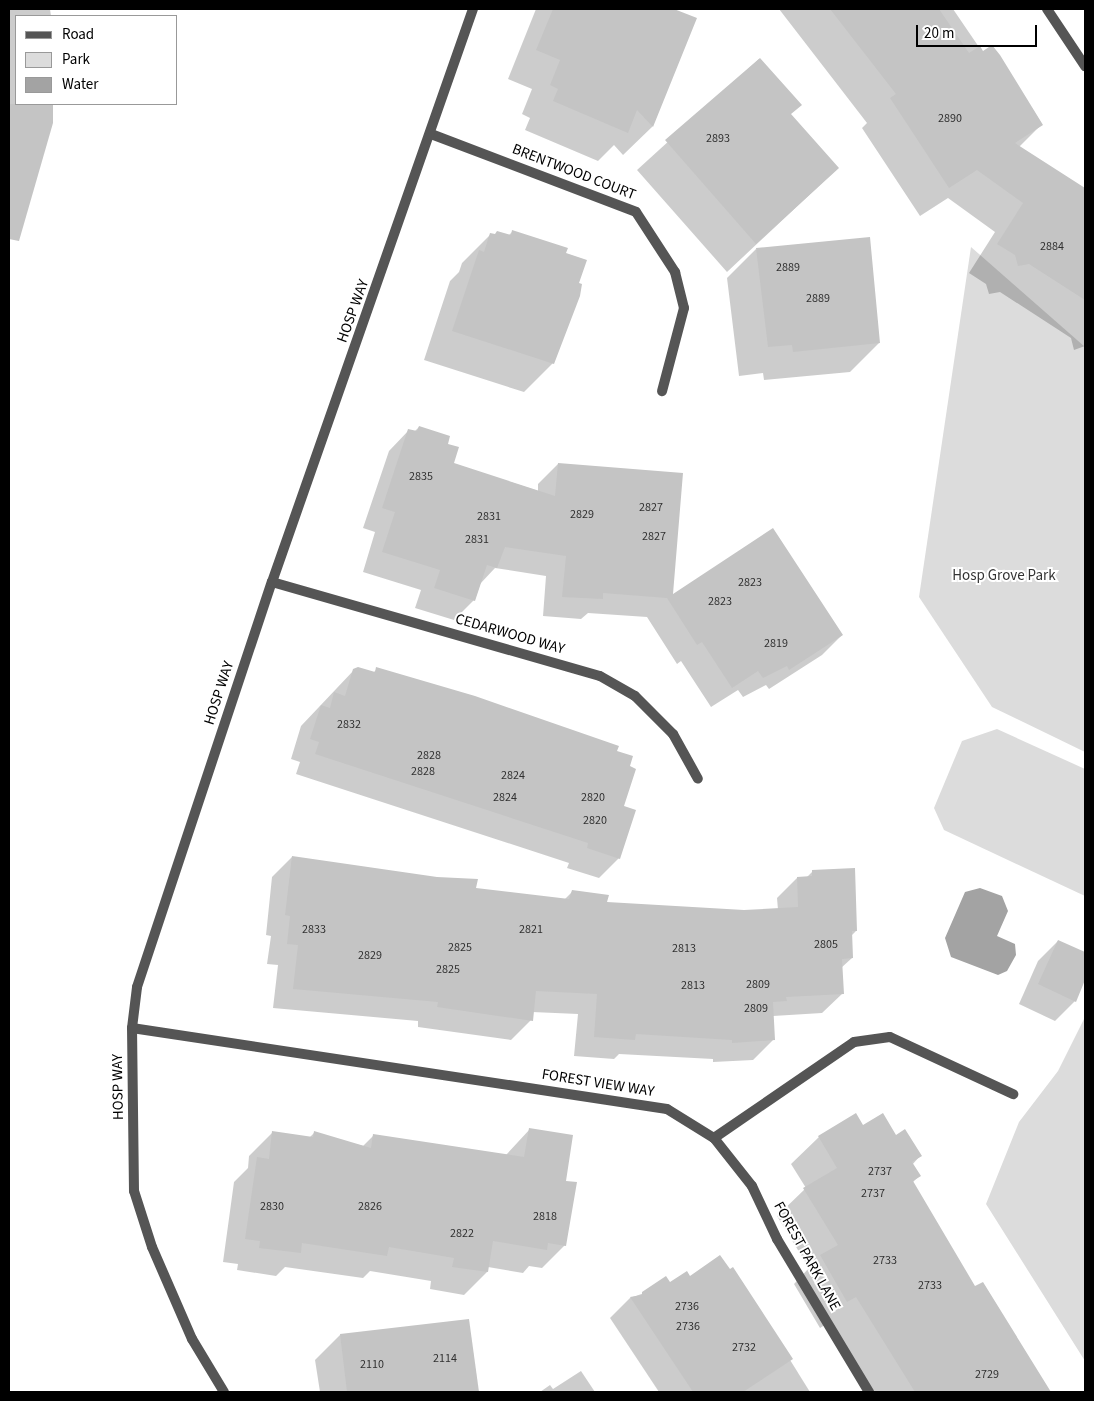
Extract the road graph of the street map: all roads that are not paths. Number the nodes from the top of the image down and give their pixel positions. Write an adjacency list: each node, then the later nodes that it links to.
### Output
1 (473, 9): 4 (street, HOSP WAY)
2 (1047, 9): 3 (street)
3 (1085, 66)
4 (431, 134): 5 (street, BRENTWOOD COURT); 6 (street, HOSP WAY)
5 (662, 391)
6 (272, 582): 7 (street, CEDARWOOD WAY); 8 (street, HOSP WAY)
7 (698, 779)
8 (132, 1028): 10 (street, FOREST VIEW WAY); 11 (street, HOSP WAY)
9 (1013, 1094): 10 (street)
10 (714, 1138): 12 (street, FOREST PARK LANE)
11 (224, 1392)
12 (869, 1392)

